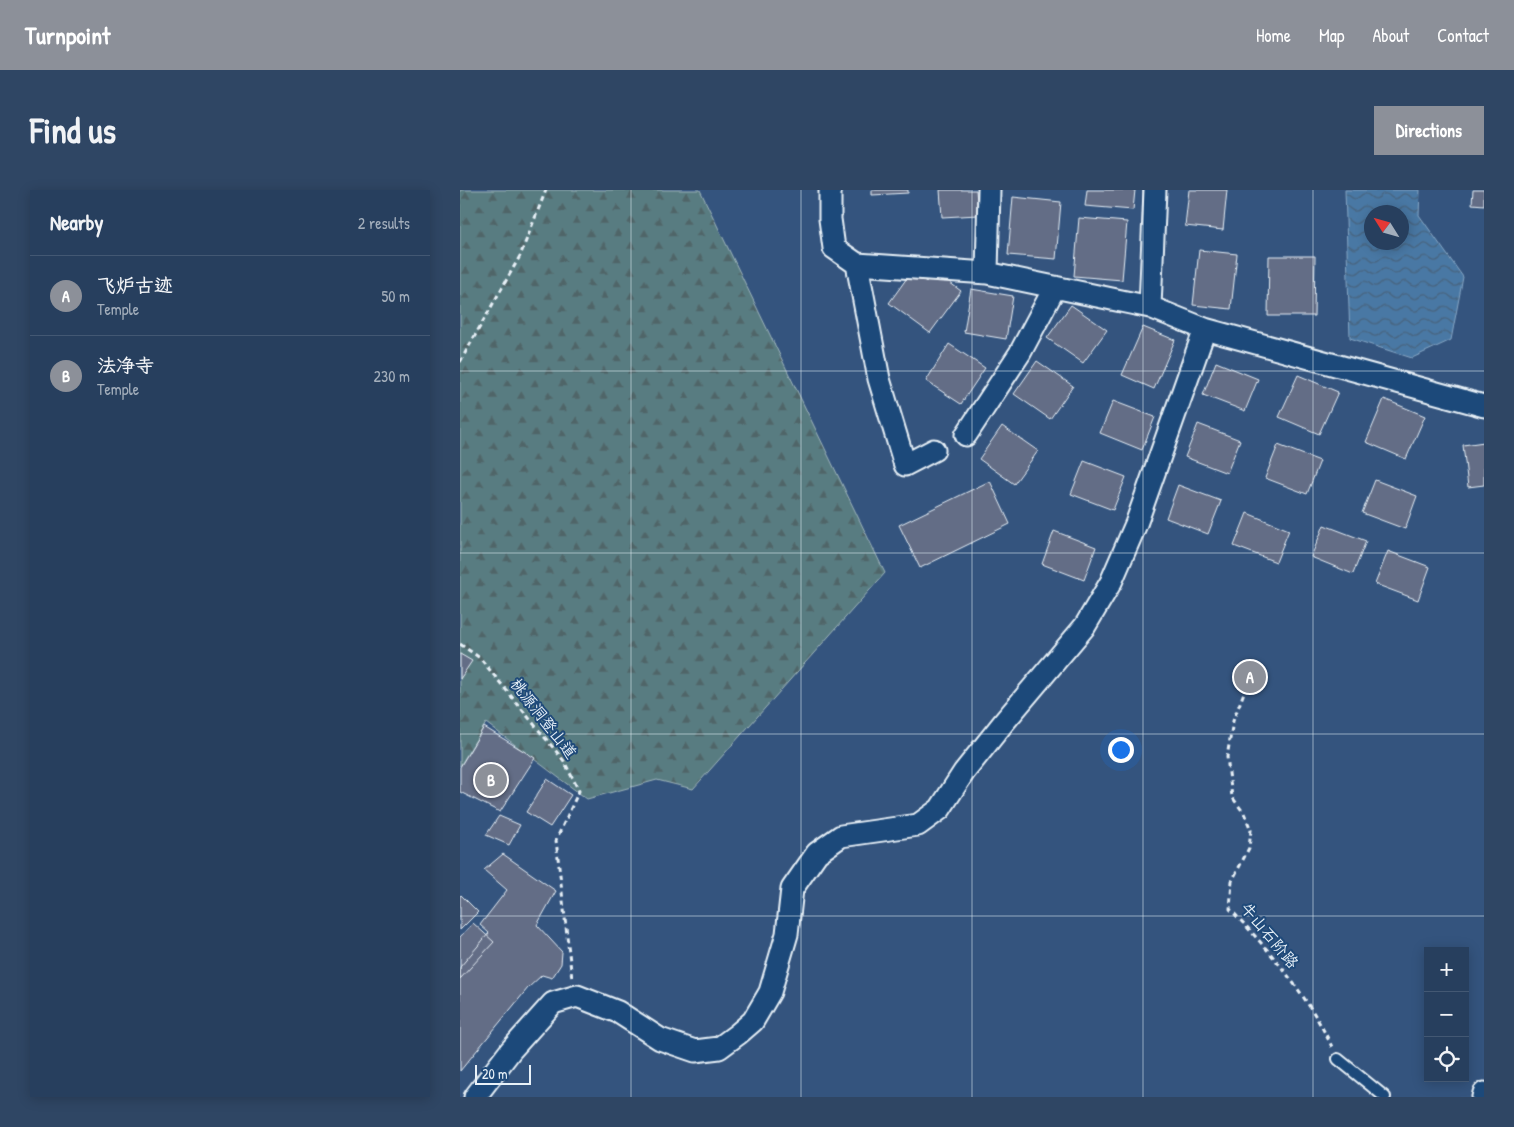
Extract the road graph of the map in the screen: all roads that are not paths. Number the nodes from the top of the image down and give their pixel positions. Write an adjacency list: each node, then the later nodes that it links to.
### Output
1 (830, 190): 4 (street)
2 (989, 190): 5 (street)
3 (1155, 190): 7 (street)
4 (857, 264): 5 (street); 11 (street)
5 (987, 273): 6 (street)
6 (1054, 287): 7 (street); 10 (street)
7 (1150, 308): 8 (street)
8 (1204, 329): 9 (street); 14 (street)
9 (1483, 402)
10 (966, 435)
11 (934, 450)
12 (1338, 1059): 15 (lane)
13 (1484, 1093): 16 (street)
14 (475, 1097)
15 (1385, 1097)
16 (1484, 1097)

